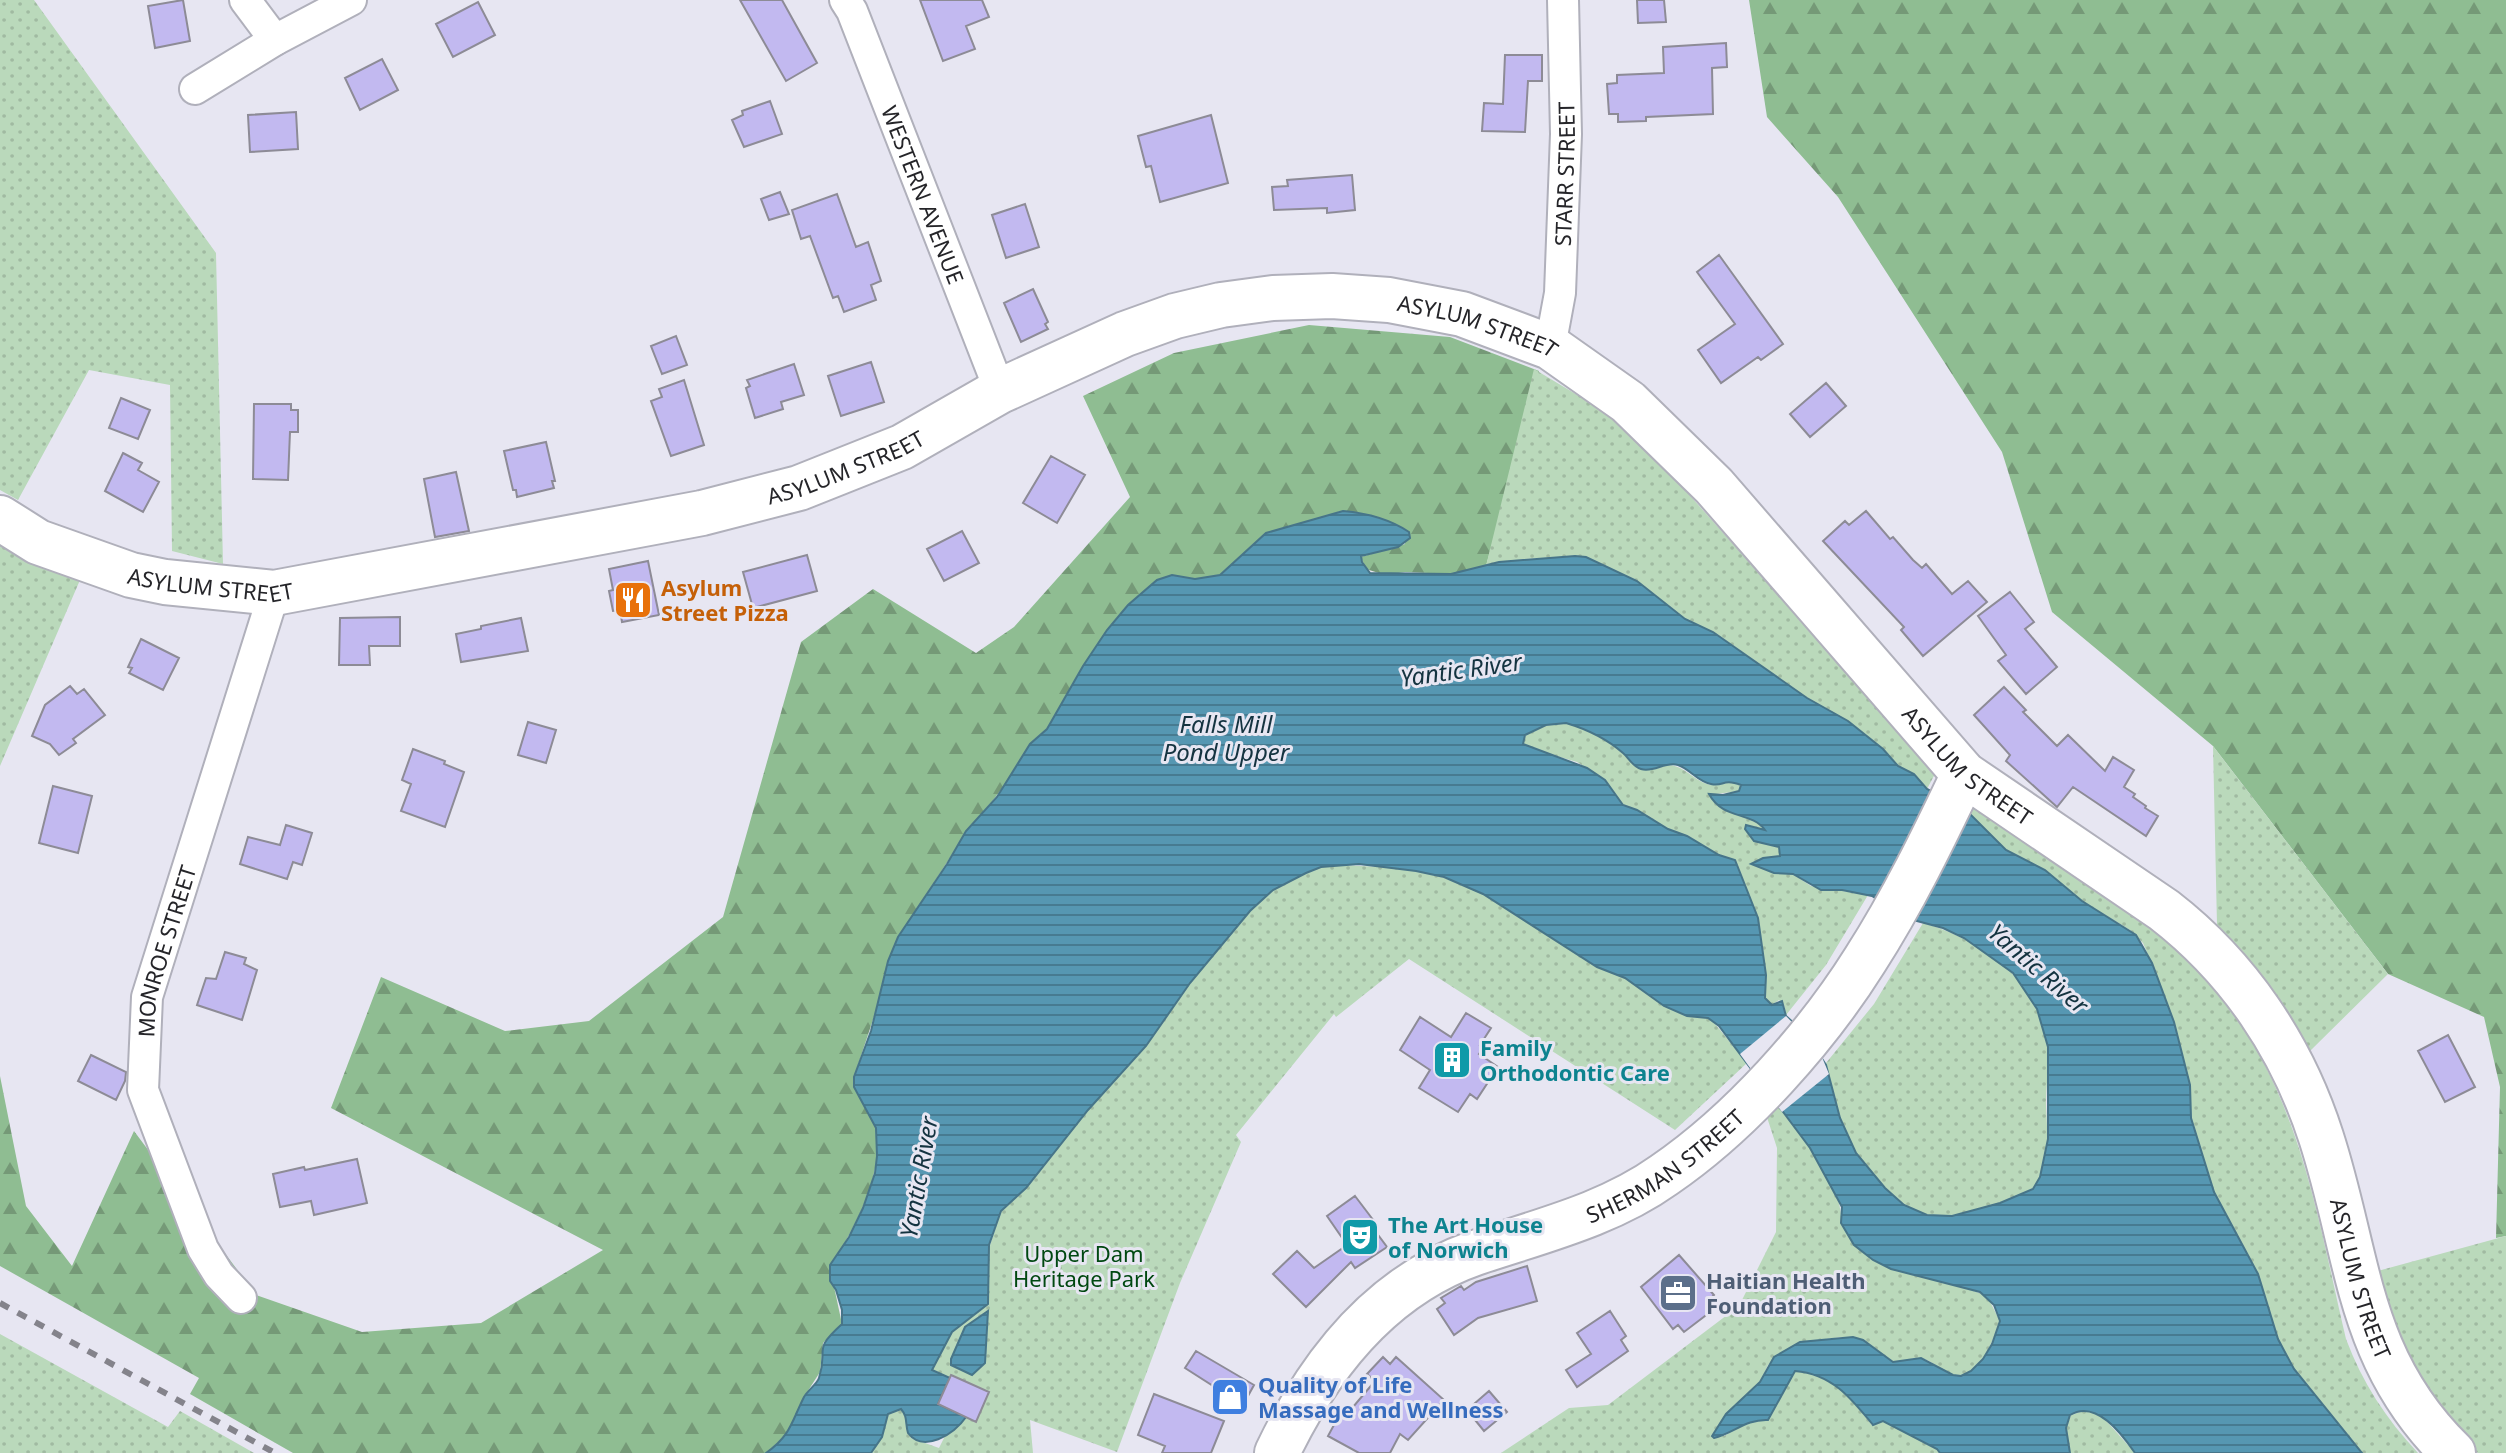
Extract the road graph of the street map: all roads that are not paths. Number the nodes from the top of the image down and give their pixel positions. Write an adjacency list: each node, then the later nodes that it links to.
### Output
1 (245, 0): 5 (street)
2 (351, 0): 5 (street)
3 (845, 0): 8 (street, WESTERN AVENUE)
4 (1563, 0): 7 (street, STARR STREET)
5 (275, 40): 6 (street)
6 (195, 89)
7 (1550, 347): 8 (street, ASYLUM STREET); 11 (street, ASYLUM STREET)
8 (1000, 391): 10 (street, ASYLUM STREET)
9 (0, 518): 10 (street, ASYLUM STREET)
10 (274, 593): 12 (street, MONROE STREET)
11 (1958, 787): 13 (street, SHERMAN STREET); 14 (street, ASYLUM STREET)
12 (241, 1298)
13 (1277, 1453)
14 (2453, 1453)

